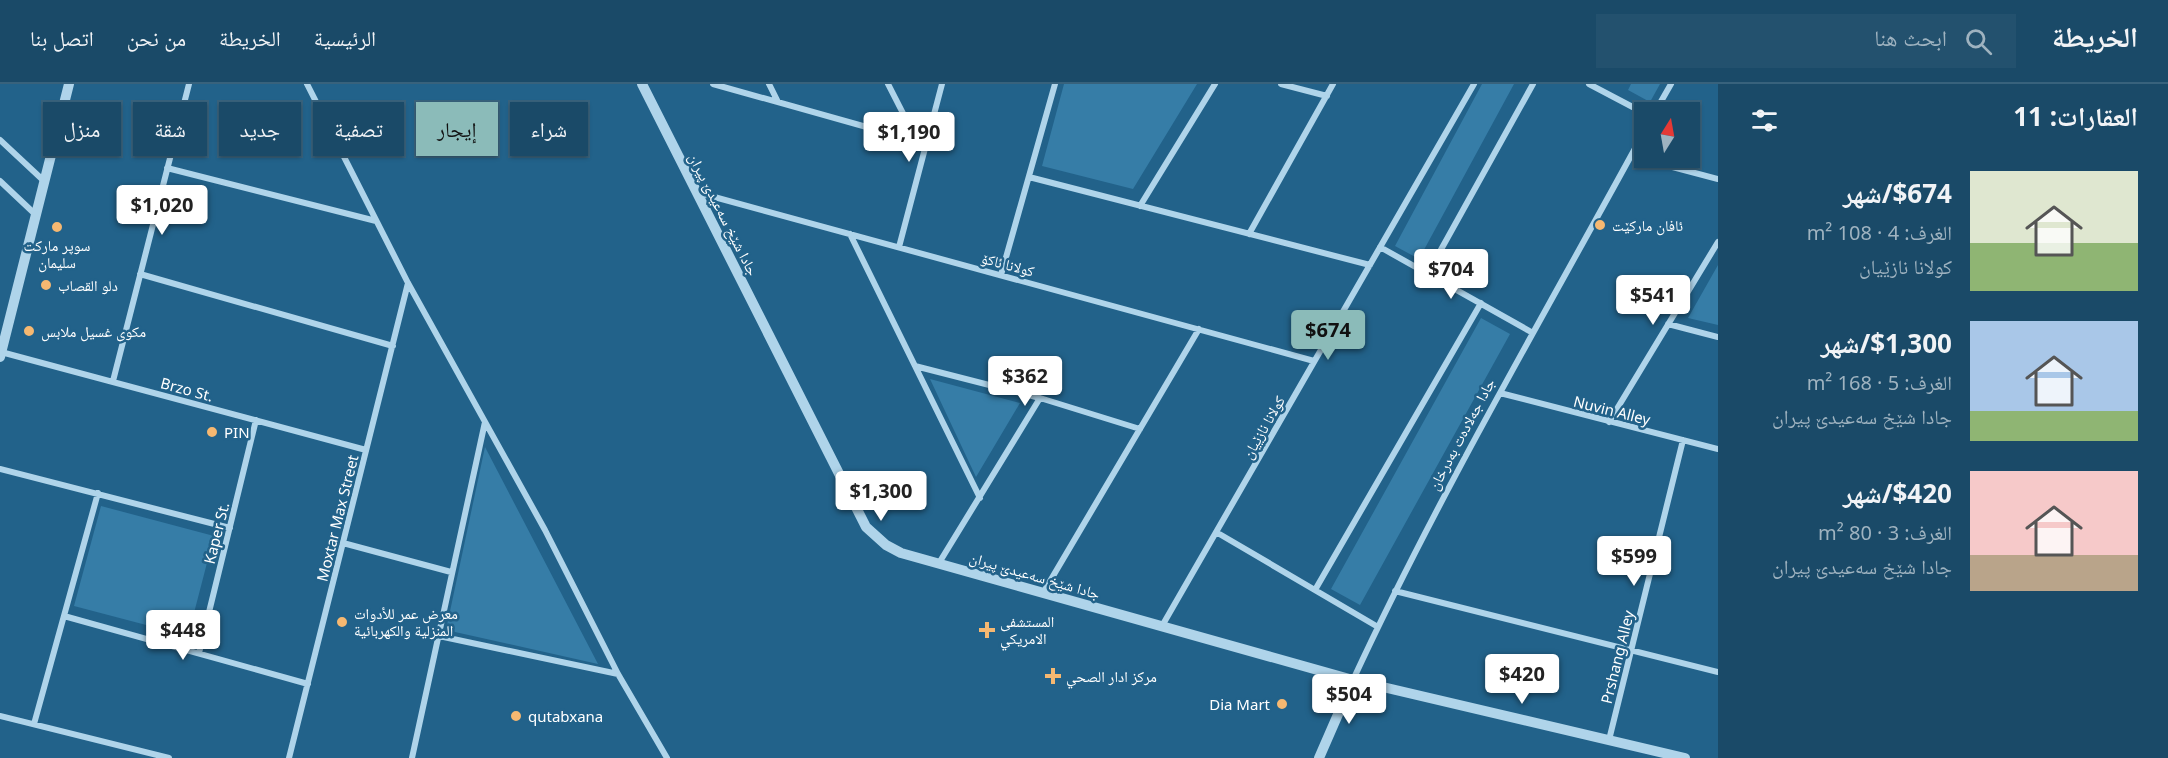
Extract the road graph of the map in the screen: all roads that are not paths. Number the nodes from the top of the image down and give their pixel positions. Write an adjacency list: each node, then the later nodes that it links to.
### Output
1 (69, 84): 30 (street)
2 (189, 84): 26 (street)
3 (307, 84): 34 (street)
4 (642, 84): 31 (street, جادا شێخ سەعیدێ پیران)
5 (713, 84): 19 (street)
6 (769, 84): 19 (street)
7 (888, 84): 23 (street)
8 (942, 84): 23 (street)
9 (1055, 84): 27 (street)
10 (1215, 84): 32 (street)
11 (1281, 84): 18 (street)
12 (1333, 84): 18 (street)
13 (1474, 84): 39 (street, کولانا نازێیان)
14 (1533, 84): 41 (street)
15 (1589, 84): 17 (street)
16 (1671, 84): 20 (street)
17 (1602, 87): 21 (street)
18 (1326, 96): 36 (street)
19 (778, 102): 23 (street)
20 (1661, 102)
21 (1634, 107)
22 (1, 142): 30 (street)
23 (927, 144): 38 (street)
24 (1634, 150): 25 (street, جادا جەلادەت بەدرخان)
25 (1631, 156): 28 (street); 48 (street, جادا جەلادەت بەدرخان)
26 (167, 168): 34 (street); 42 (street)
27 (1029, 177): 32 (street); 43 (street)
28 (1718, 179)
29 (0, 181): 33 (street)
30 (44, 181): 33 (street)
31 (695, 192): 35 (street, کولانا ئاکۆ); 70 (street, جادا شێخ سەعیدێ پیران)
32 (1140, 206): 36 (street)
33 (36, 215): 51 (street)
34 (376, 221): 44 (street)
35 (850, 234): 38 (street, کولانا ئاکۆ); 53 (street)
36 (1249, 234): 40 (street)
37 (1718, 242): 46 (street)
38 (899, 247): 43 (street, کولانا ئاکۆ)
39 (1380, 247): 40 (street, کولانا نازێیان); 41 (street)
40 (1370, 265): 52 (street, کولانا نازێیان)
41 (1428, 273): 45 (street)
42 (140, 274): 50 (street); 54 (street)
43 (1001, 275): 47 (street, کولانا ئاکۆ)
44 (408, 283): 50 (street, Moxtar Max Street); 58 (street)
45 (1481, 303): 48 (street); 72 (street)
46 (1668, 324): 49 (street); 59 (street)
47 (1199, 329): 52 (street, کولانا ئاکۆ); 60 (street)
48 (1533, 333): 55 (street, جادا جەلادەت بەدرخان)
49 (1718, 337)
50 (393, 346): 63 (street, Moxtar Max Street)
51 (1, 351): 54 (street, Brzo St.)
52 (1314, 361): 68 (street, کولانا نازێیان)
53 (915, 366): 56 (street); 66 (street)
54 (113, 381): 57 (street, Brzo St.)
55 (1500, 393): 59 (street, Nuvin Alley); 73 (street, جادا جەلادەت بەدرخان)
56 (1040, 398): 60 (street); 66 (street)
57 (256, 420): 63 (street, Brzo St.); 67 (street, Kaper St.)
58 (485, 421): 71 (street); 82 (street)
59 (1609, 422): 61 (street, Nuvin Alley)
60 (1140, 429): 74 (street)
61 (1683, 440): 62 (street, Nuvin Alley); 79 (street, Prshang Alley)
62 (1718, 449)
63 (366, 450): 69 (street, Moxtar Max Street)
64 (0, 469): 65 (street)
65 (98, 494): 67 (street); 75 (street)
66 (980, 498): 70 (street)
67 (230, 528): 80 (street, Kaper St.)
68 (1216, 532): 72 (street); 76 (street, کولانا نازێیان)
69 (343, 543): 71 (street); 84 (street, Moxtar Max Street)
70 (939, 563): 74 (street, جادا شێخ سەعیدێ پیران)
71 (451, 572): 78 (street)
72 (1315, 590): 77 (street)
73 (1395, 591): 77 (street, جادا جەلادەت بەدرخان); 79 (street)
74 (1043, 592): 76 (street, جادا شێخ سەعیدێ پیران)
75 (64, 616): 80 (street); 86 (street)
76 (1162, 626): 83 (street, جادا شێخ سەعیدێ پیران)
77 (1378, 627): 83 (street, جادا جەلادەت بەدرخان)
78 (439, 636): 82 (street); 90 (street)
79 (1631, 652): 81 (street); 87 (street, Prshang Alley)
80 (199, 653): 84 (street)
81 (1718, 672)
82 (618, 674): 91 (street)
83 (1353, 680): 87 (street, جادا شێخ سەعیدێ پیران); 92 (street, جادا جەلادەت بەدرخان)
84 (308, 684): 89 (street, Moxtar Max Street)
85 (0, 716): 86 (street)
86 (34, 724): 88 (street)
87 (1609, 740): 93 (street, جادا شێخ سەعیدێ پیران)
88 (169, 758)
89 (289, 758)
90 (412, 758)
91 (667, 758)
92 (1319, 758)
93 (1685, 758)

